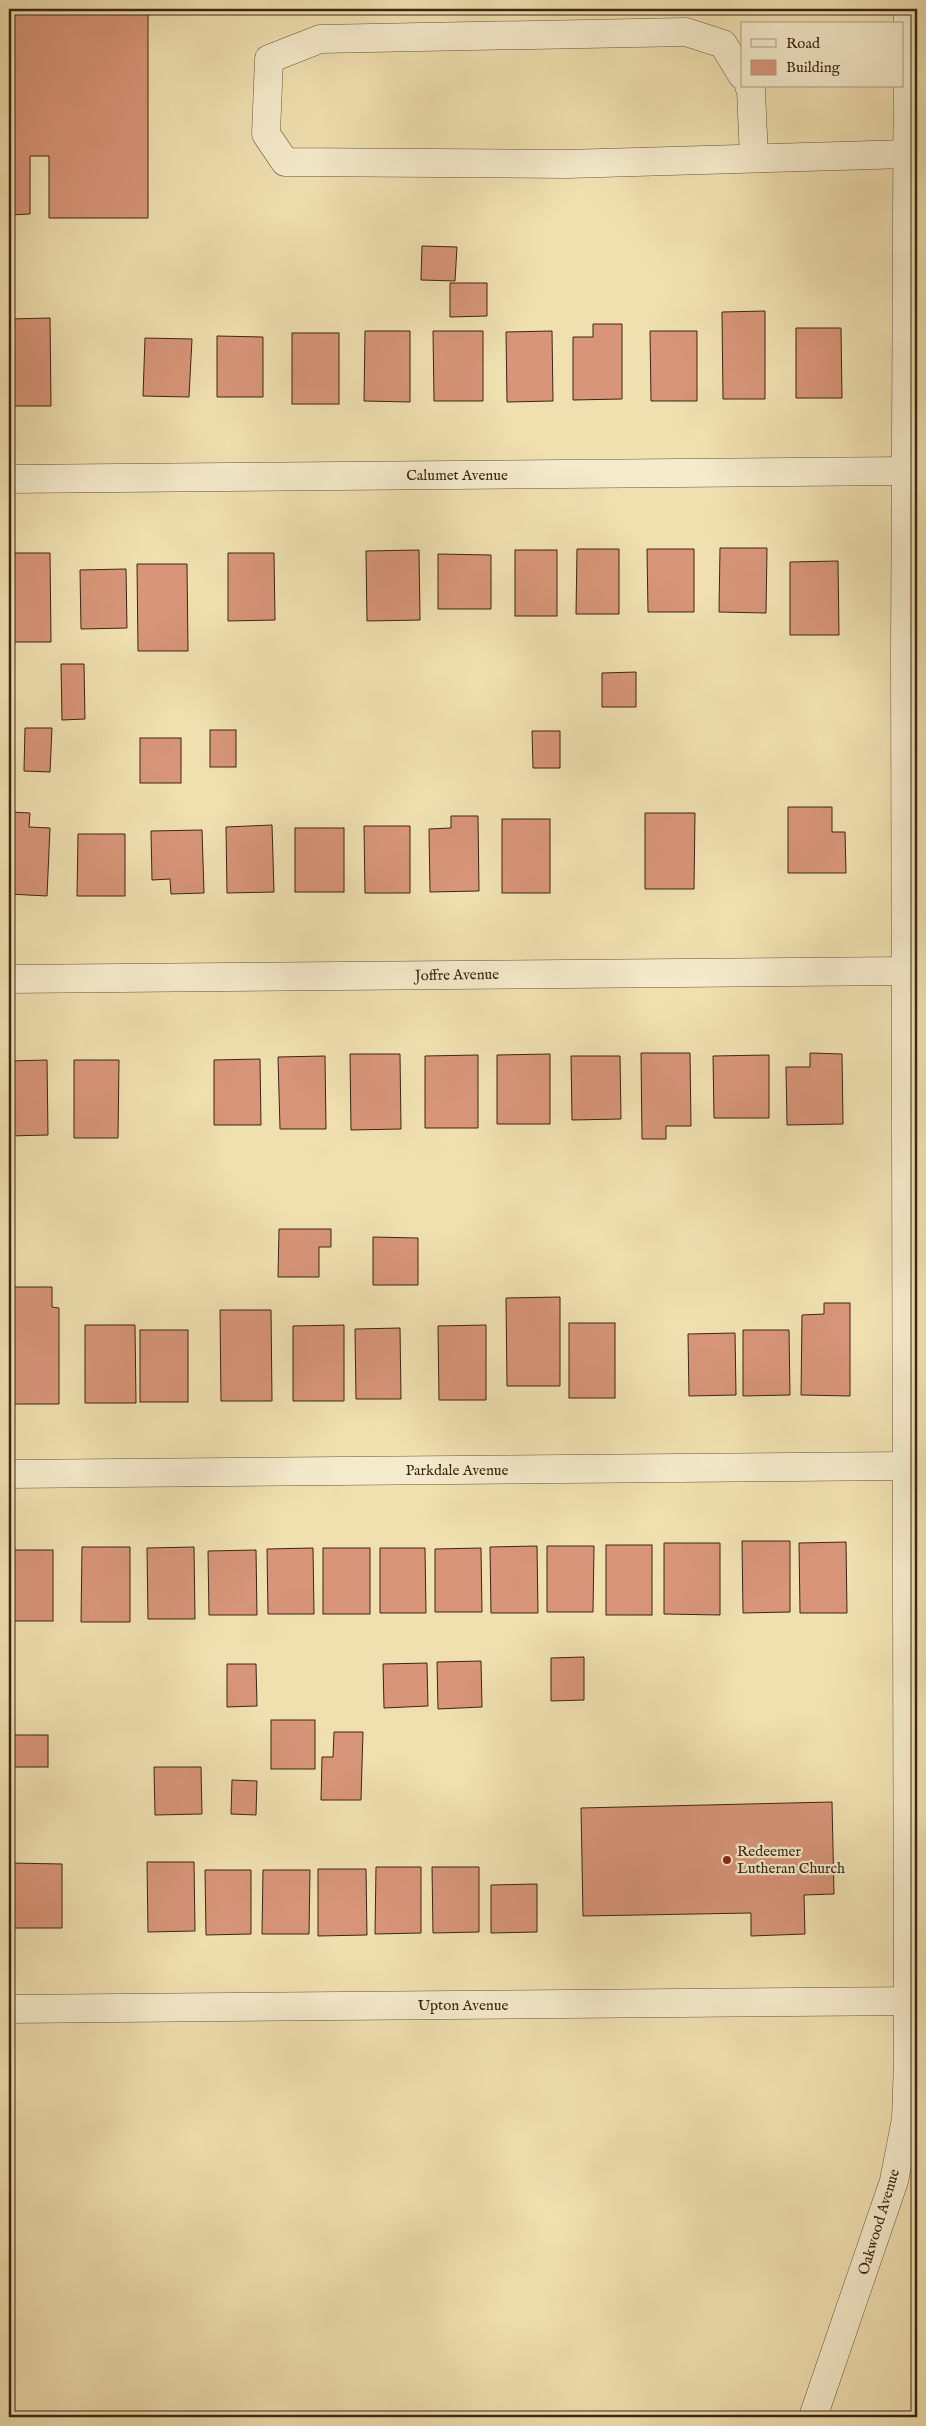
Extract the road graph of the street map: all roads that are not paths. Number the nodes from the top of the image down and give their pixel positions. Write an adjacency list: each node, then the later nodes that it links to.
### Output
1 (908, 9): 4 (street, Oakwood Avenue)
2 (741, 73): 5 (street)
3 (750, 88): 5 (street)
4 (908, 154): 5 (street); 6 (street, Oakwood Avenue)
5 (754, 158)
6 (906, 471): 7 (street, Calumet Avenue); 8 (street, Oakwood Avenue)
7 (9, 479)
8 (911, 653): 9 (street, Oakwood Avenue)
9 (906, 970): 10 (street, Joffre Avenue); 11 (street, Oakwood Avenue)
10 (9, 979)
11 (905, 1466): 12 (street, Parkdale Avenue); 13 (street, Oakwood Avenue)
12 (9, 1474)
13 (913, 2001): 14 (street, Upton Avenue); 15 (street, Oakwood Avenue)
14 (9, 2009)
15 (813, 2417)

